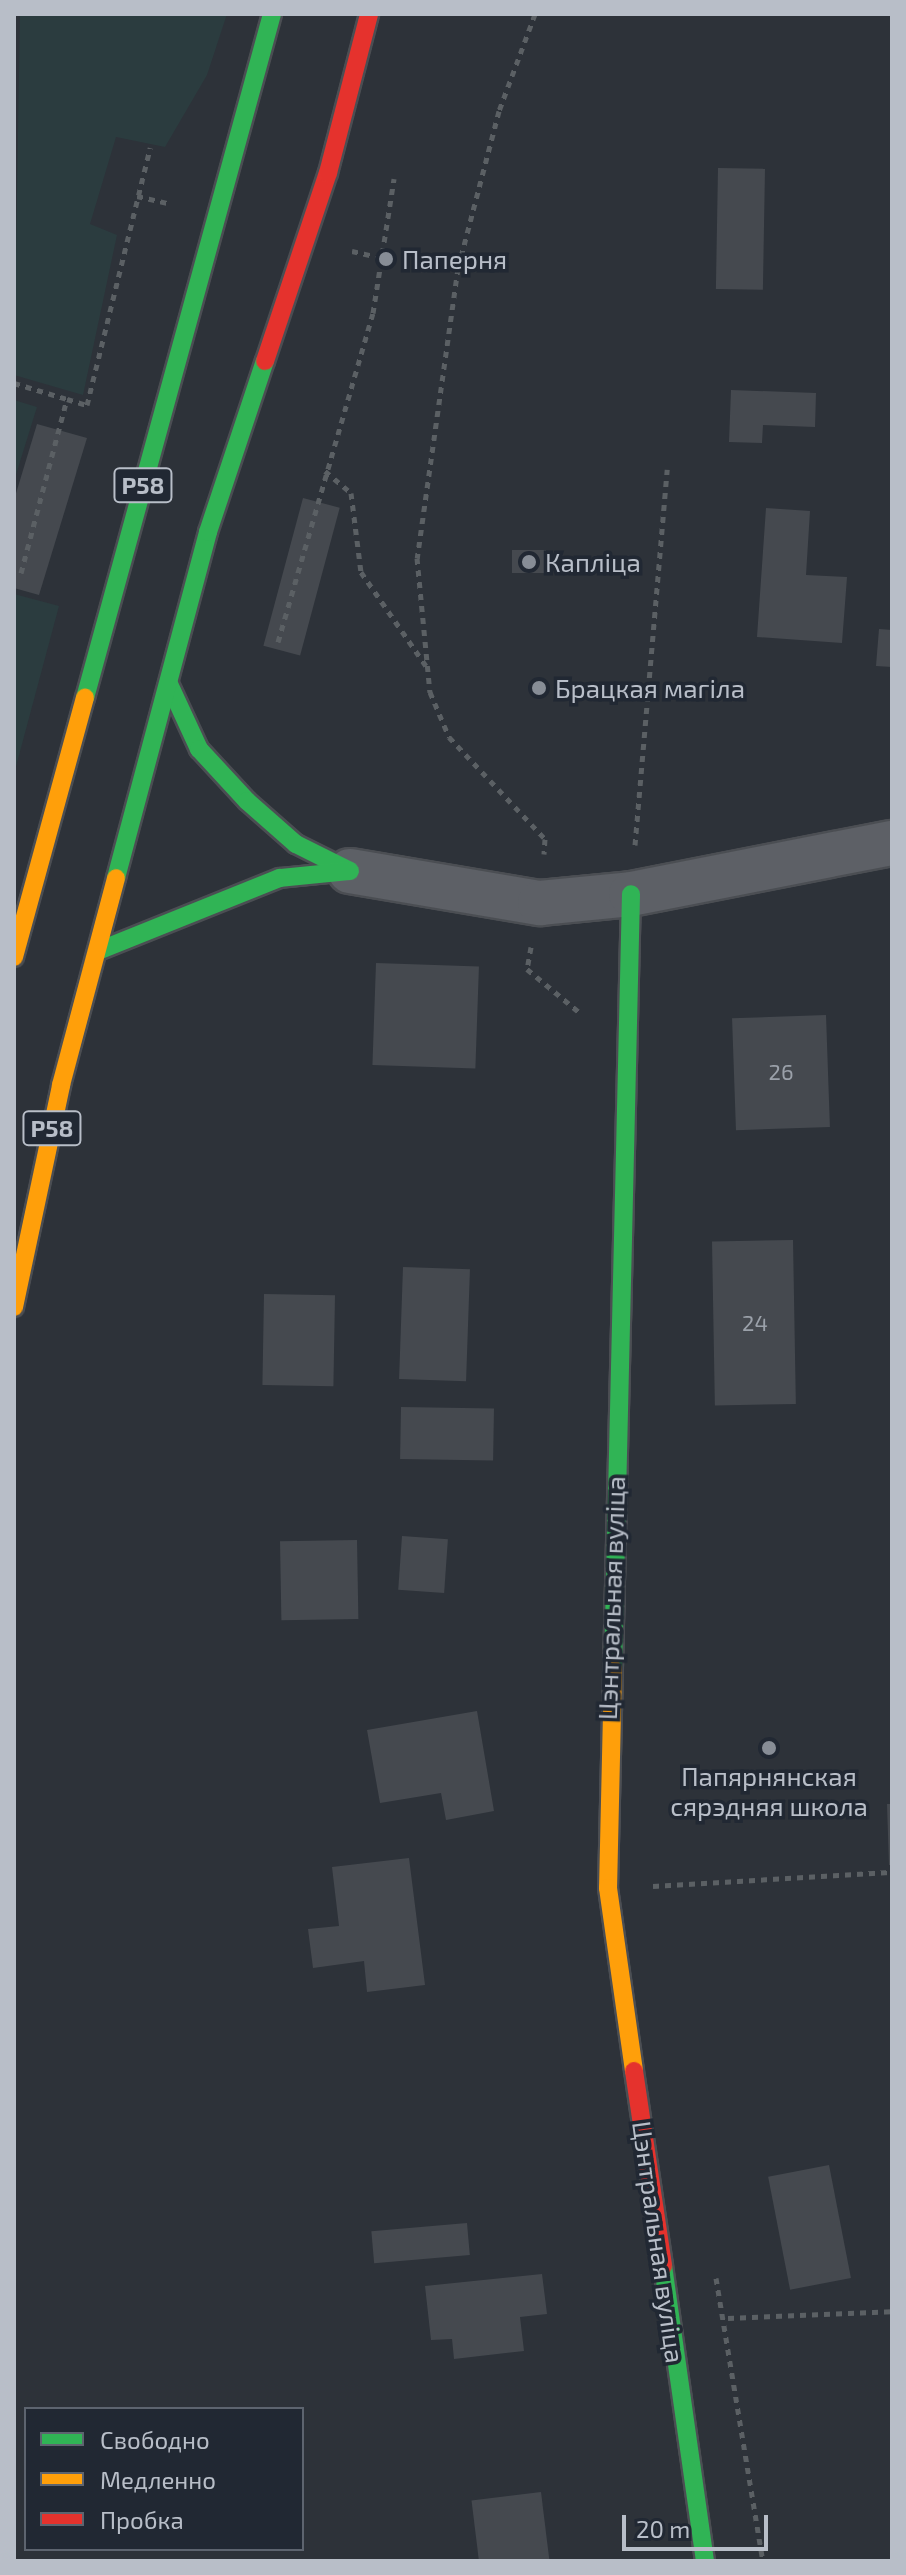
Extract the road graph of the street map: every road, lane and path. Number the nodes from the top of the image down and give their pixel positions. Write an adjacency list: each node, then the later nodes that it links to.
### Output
1 (272, 14): 19 (main road, Р58)
2 (369, 14): 13 (main road, Р58)
3 (535, 14): 12 (path)
4 (150, 148): 7 (path)
5 (394, 179): 9 (path)
6 (14, 383): 7 (path)
7 (67, 399): 10 (path)
8 (667, 469): 16 (path)
9 (325, 471): 11 (path); 12 (path)
10 (21, 573)
11 (278, 642)
12 (427, 667): 17 (path)
13 (169, 684): 15 (main road); 18 (main road, Р58)
14 (892, 843): 16 (street)
15 (350, 871): 17 (street); 18 (main road)
16 (631, 894): 17 (street); 22 (main road, Цэнтральная вуліца)
17 (540, 903)
18 (98, 951): 20 (main road, Р58)
19 (14, 957)
20 (14, 1307)
21 (890, 1872): 22 (path)
22 (608, 1888): 25 (main road, Цэнтральная вуліца)
23 (892, 2311): 24 (path)
24 (728, 2318)
25 (705, 2561)

